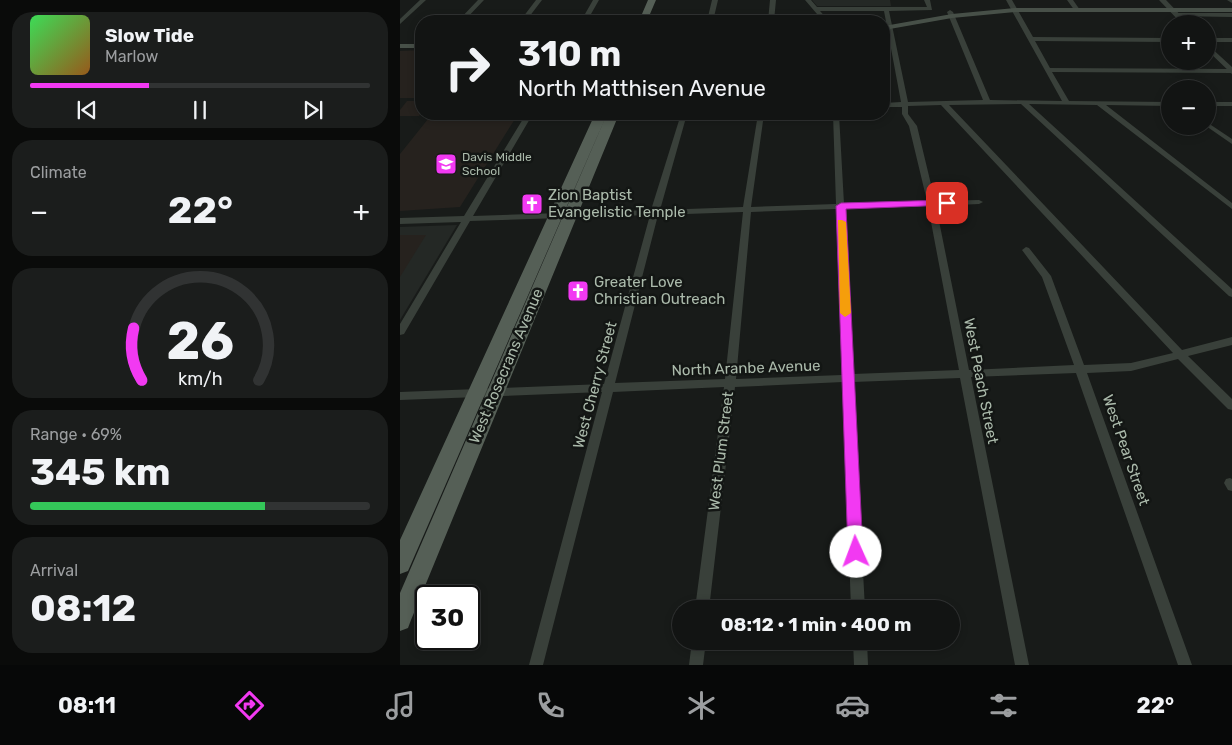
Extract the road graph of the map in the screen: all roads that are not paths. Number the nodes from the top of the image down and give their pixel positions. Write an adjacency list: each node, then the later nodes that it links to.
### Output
1 (423, 0): 30 (street)
2 (481, 0): 19 (street)
3 (539, 0): 20 (street)
4 (596, 0): 21 (street)
5 (652, 0): 22 (main road)
6 (660, 0): 23 (main road)
7 (715, 0): 24 (street)
8 (773, 0): 25 (street)
9 (808, 0): 15 (street)
10 (927, 0): 16 (street)
11 (1162, 0): 17 (street)
12 (1074, 5): 13 (main road); 17 (main road)
13 (1012, 6): 18 (main road); 33 (street)
14 (1232, 8): 17 (main road)
15 (816, 9): 16 (street); 26 (street)
16 (886, 9): 27 (street, West Peach Street)
17 (1172, 10): 28 (street); 29 (street)
18 (951, 14): 31 (main road); 44 (street)
19 (467, 15)
20 (528, 15)
21 (587, 15)
22 (646, 15)
23 (654, 15)
24 (711, 15)
25 (772, 15)
26 (821, 15)
27 (886, 15)
28 (1177, 15)
29 (1232, 15)
30 (400, 22)
31 (890, 25)
32 (890, 39): 47 (street, West Peach Street)
33 (1031, 39): 34 (street); 42 (street)
34 (1161, 40)
35 (1216, 40): 36 (street)
36 (1232, 40)
37 (400, 41): 38 (main road)
38 (415, 41)
39 (400, 46): 40 (main road)
40 (415, 46)
41 (1216, 54): 43 (street)
42 (1048, 70): 43 (street); 48 (street)
43 (1232, 71)
44 (987, 102): 45 (street); 46 (street)
45 (943, 103): 47 (street); 75 (street)
46 (1023, 103): 48 (street); 72 (street)
47 (905, 104): 53 (street); 63 (street, West Peach Street)
48 (1067, 104): 49 (street)
49 (1100, 104): 50 (street); 65 (street)
50 (1161, 104)
51 (1216, 104): 52 (street)
52 (1232, 104)
53 (890, 105)
54 (525, 120): 69 (street)
55 (599, 120): 68 (main road, West Rosecrans Avenue)
56 (610, 120): 68 (main road, West Rosecrans Avenue)
57 (682, 120): 67 (street, West Cherry Street)
58 (760, 120): 66 (street, West Plum Street)
59 (836, 120): 64 (street)
60 (1216, 131): 61 (street)
61 (1232, 142)
62 (979, 202): 63 (street)
63 (931, 203): 64 (street); 77 (street, West Peach Street)
64 (841, 206): 66 (street); 78 (street)
65 (1232, 207)
66 (747, 209): 67 (street); 79 (street, West Plum Street)
67 (656, 212): 68 (street); 80 (street, West Cherry Street)
68 (562, 215): 69 (street); 81 (main road, West Rosecrans Avenue)
69 (466, 219): 70 (street); 73 (street)
70 (400, 221)
71 (1026, 250): 76 (street, West Pear Street)
72 (1232, 294)
73 (400, 332)
74 (1232, 341): 75 (street, North Aranbe Avenue)
75 (1182, 355): 76 (street, North Aranbe Avenue); 83 (street)
76 (1082, 369): 77 (street, North Aranbe Avenue); 94 (street, West Pear Street)
77 (965, 374): 78 (street, North Aranbe Avenue); 93 (street, West Peach Street)
78 (848, 378): 79 (street, North Aranbe Avenue); 86 (street)
79 (730, 383): 80 (street, North Aranbe Avenue); 85 (street, West Plum Street)
80 (609, 388): 81 (street, North Aranbe Avenue); 90 (street, West Cherry Street)
81 (486, 393): 82 (street, North Aranbe Avenue); 84 (main road, West Rosecrans Avenue); 87 (main road, West Rosecrans Avenue)
82 (400, 396)
83 (1232, 406)
84 (400, 564)
85 (703, 600)
86 (858, 600)
87 (400, 620)
88 (697, 650): 91 (street)
89 (860, 650): 92 (street)
90 (536, 665)
91 (696, 665)
92 (861, 665)
93 (1022, 665)
94 (1186, 665)

